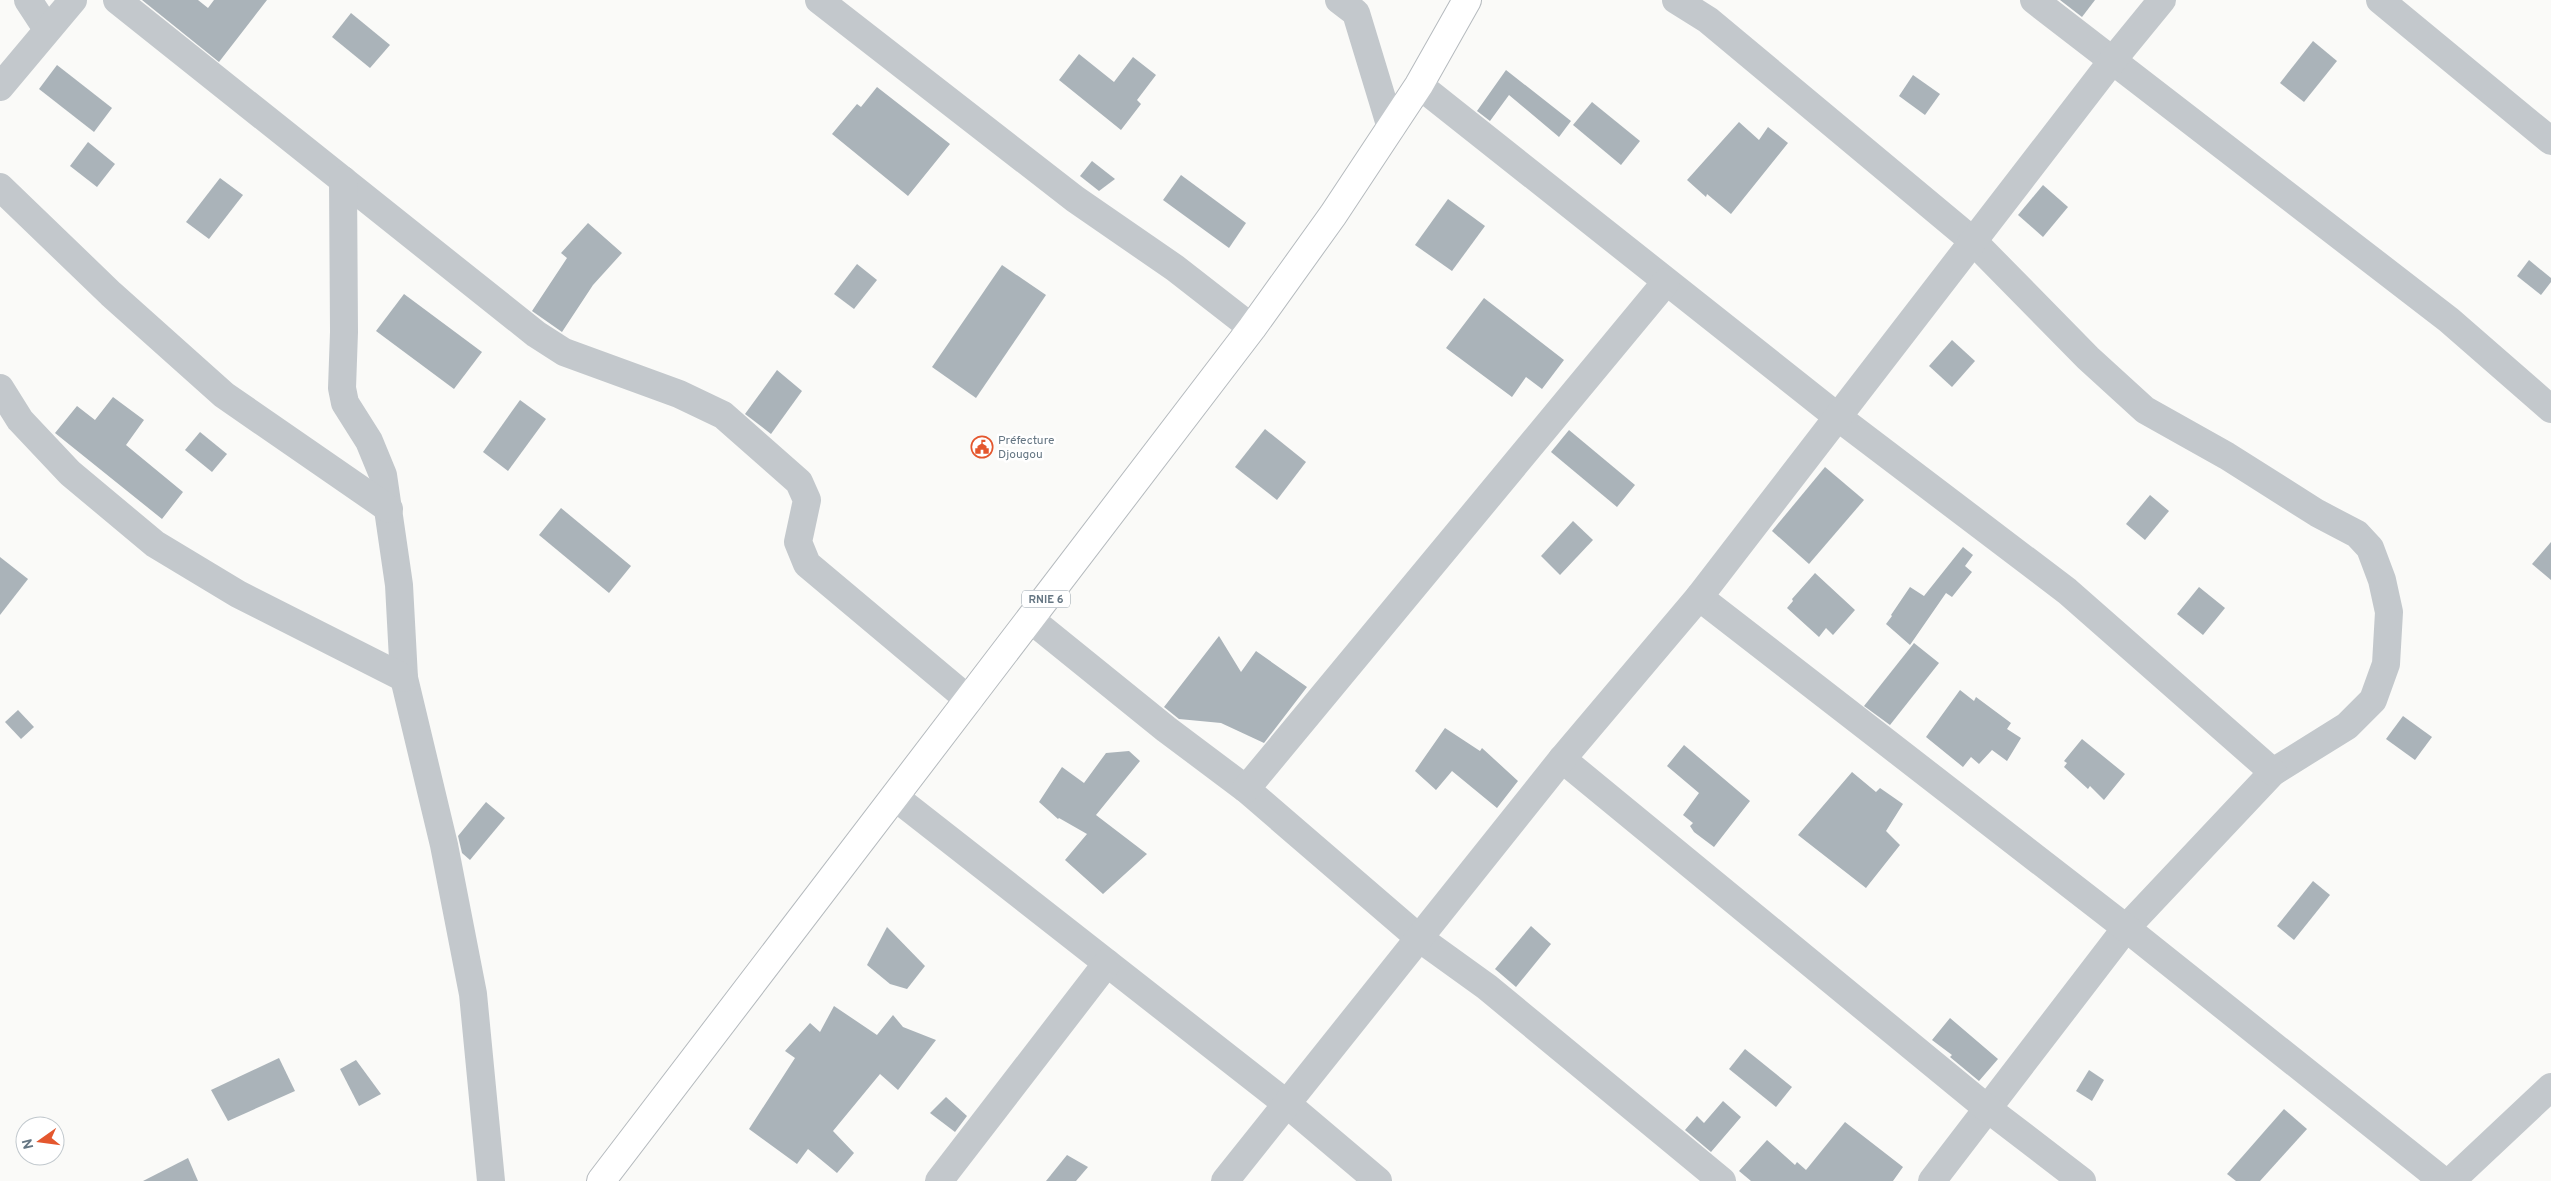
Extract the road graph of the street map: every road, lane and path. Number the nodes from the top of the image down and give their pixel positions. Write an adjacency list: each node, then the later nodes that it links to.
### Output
1 (28, 0): 11 (street)
2 (73, 0): 11 (street)
3 (117, 0): 17 (street)
4 (819, 0): 21 (street)
5 (1338, 0): 15 (street)
6 (1467, 0): 13 (main road, RNIE 6)
7 (1676, 0): 19 (street)
8 (2034, 0): 12 (street)
9 (2162, 0): 12 (street)
10 (2380, 0): 16 (street)
11 (47, 30): 14 (street)
12 (2112, 61): 19 (street); 23 (street)
13 (1420, 85): 15 (main road, RNIE 6); 20 (street)
14 (0, 87)
15 (1391, 128): 21 (main road, RNIE 6)
16 (2551, 141)
17 (343, 180): 25 (street); 29 (street)
18 (0, 187): 25 (street)
19 (1973, 241): 24 (street); 31 (street)
20 (1666, 282): 24 (street); 32 (street)
21 (1252, 328): 27 (main road, RNIE 6)
22 (0, 388): 28 (street)
23 (2551, 409)
24 (1839, 418): 26 (street); 31 (street)
25 (390, 509): 28 (street)
26 (1699, 597): 30 (street); 34 (street)
27 (1030, 619): 29 (main road, RNIE 6); 32 (street)
28 (404, 678): 40 (street)
29 (969, 700): 33 (main road, RNIE 6)
30 (1562, 759): 35 (street); 39 (street)
31 (2273, 772): 34 (street)
32 (1246, 789): 35 (street)
33 (895, 797): 36 (street); 41 (main road, RNIE 6)
34 (2126, 928): 39 (street); 48 (street)
35 (1419, 938): 38 (street); 45 (street)
36 (1107, 963): 38 (street); 42 (street)
37 (2551, 1087): 49 (street)
38 (1287, 1104): 43 (street); 44 (street)
39 (1988, 1109): 46 (street); 47 (street)
40 (491, 1181)
41 (601, 1181)
42 (939, 1181)
43 (1225, 1181)
44 (1378, 1181)
45 (1722, 1181)
46 (1932, 1181)
47 (2082, 1181)
48 (2443, 1181)
49 (2451, 1181)

